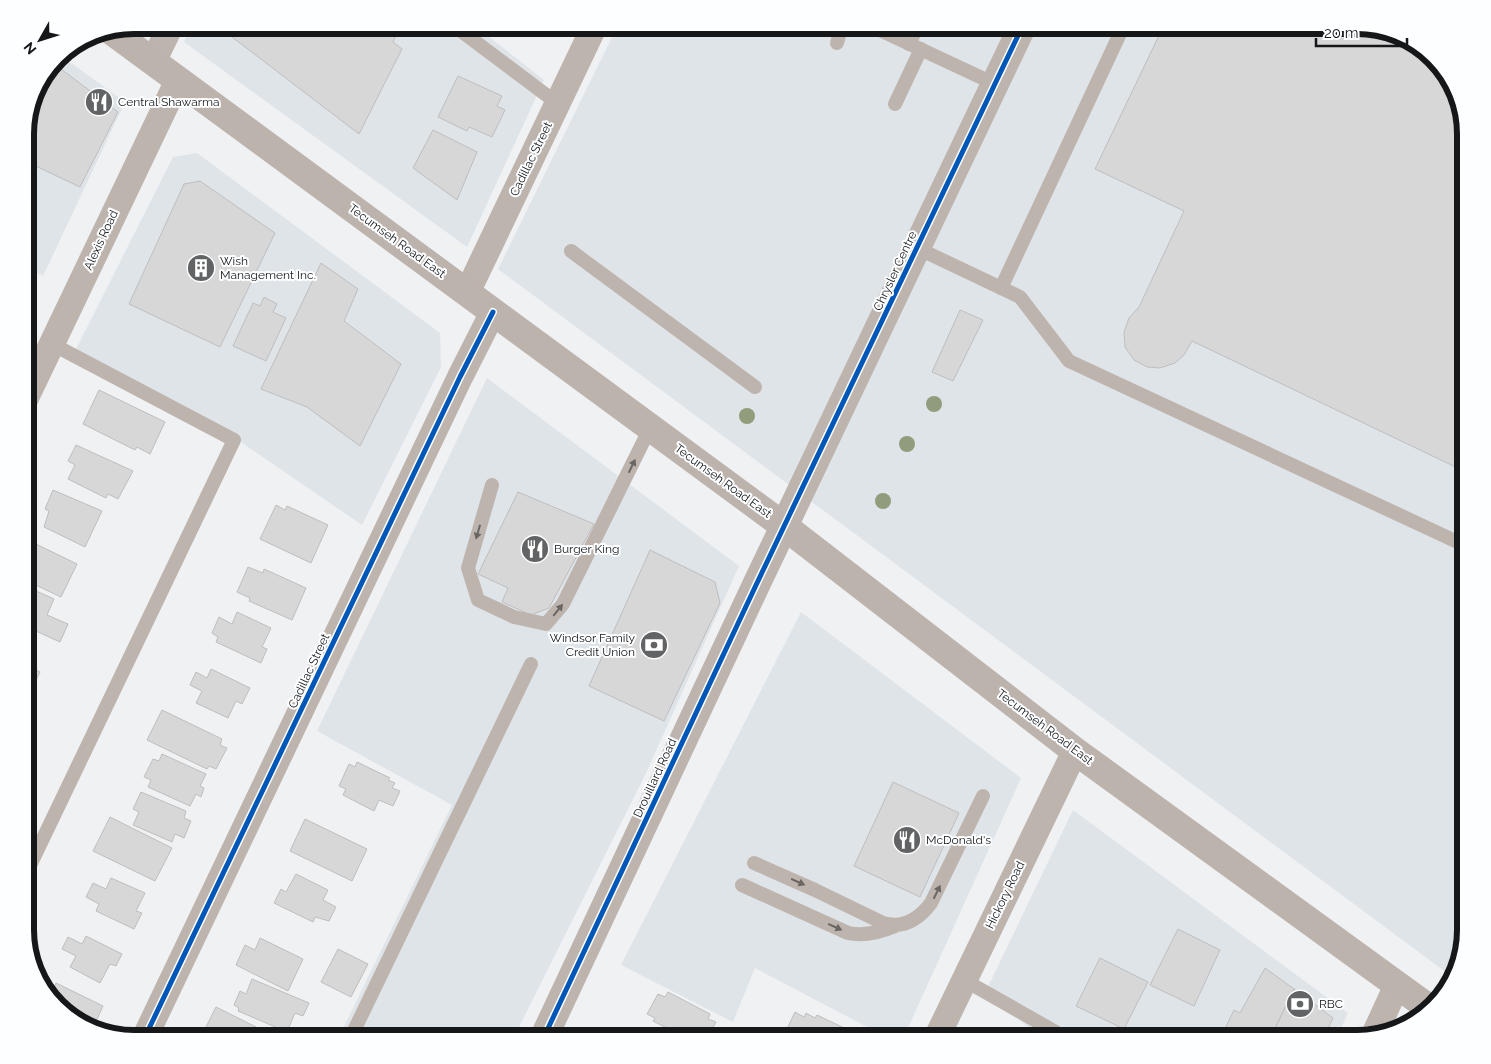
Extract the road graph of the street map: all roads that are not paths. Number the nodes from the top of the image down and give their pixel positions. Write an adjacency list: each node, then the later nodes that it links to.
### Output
1 (167, 34): 12 (street)
2 (465, 34): 15 (lane)
3 (591, 34): 15 (street, Cadillac Street)
4 (840, 34): 10 (lane)
5 (889, 34): 11 (lane)
6 (917, 34): 11 (lane)
7 (1019, 34): 14 (street, Chrysler Centre)
8 (1120, 34): 19 (lane)
9 (117, 35): 12 (main road, Tecumseh Road East)
10 (837, 43)
11 (915, 46): 14 (lane); 16 (lane)
12 (153, 62): 13 (main road, Tecumseh Road East)
13 (178, 80): 20 (main road, Tecumseh Road East); 22 (street, Alexis Road)
14 (995, 84): 17 (street, Chrysler Centre)
15 (557, 103): 20 (street, Cadillac Street)
16 (895, 104)
17 (917, 248): 19 (lane); 27 (street, Chrysler Centre)
18 (571, 251): 24 (lane)
19 (1001, 288): 28 (lane)
20 (467, 292): 21 (main road, Tecumseh Road East)
21 (493, 312): 25 (main road, Tecumseh Road East); 40 (street, Cadillac Street)
22 (52, 344): 23 (street, Alexis Road); 32 (lane)
23 (34, 381)
24 (755, 387)
25 (650, 428): 26 (lane, one-way to 25); 27 (main road, Tecumseh Road East)
26 (492, 485)
27 (784, 526): 30 (main road, Tecumseh Road East); 42 (street, Drouillard Road)
28 (1457, 542)
29 (530, 664): 41 (lane)
30 (1075, 751): 36 (street, Hickory Road); 37 (main road, Tecumseh Road East)
31 (982, 796): 35 (lane, one-way to 31)
32 (34, 857)
33 (754, 863): 35 (lane, one-way to 35)
34 (742, 885): 35 (lane, one-way to 35)
35 (897, 925)
36 (964, 980): 43 (street, Hickory Road); 44 (lane)
37 (1398, 985): 38 (main road, Tecumseh Road East); 39 (street)
38 (1424, 1005)
39 (1377, 1028)
40 (148, 1030)
41 (354, 1030)
42 (547, 1030)
43 (940, 1030)
44 (1052, 1030)

